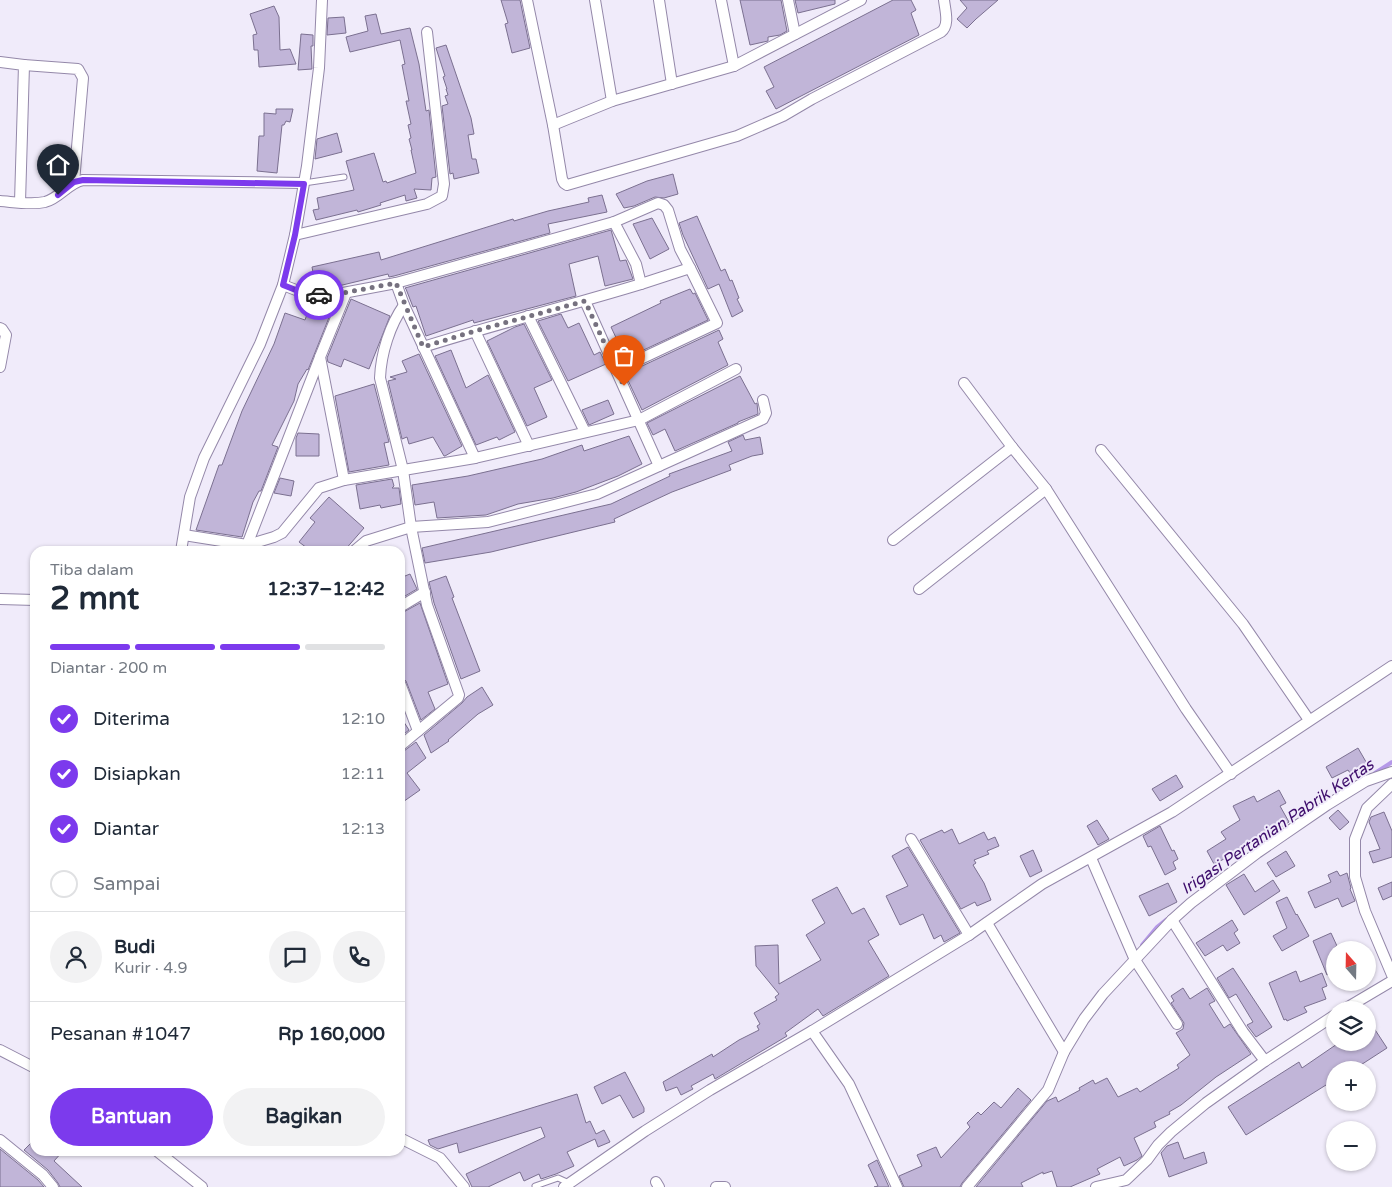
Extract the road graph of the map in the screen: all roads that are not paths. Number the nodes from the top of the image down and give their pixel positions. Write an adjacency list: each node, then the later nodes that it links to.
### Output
1 (322, 0): 19 (street)
2 (527, 0): 16 (street)
3 (595, 0): 15 (street)
4 (659, 0): 14 (street)
5 (721, 0): 13 (street)
6 (788, 0): 10 (street)
7 (944, 0): 16 (street)
8 (857, 1): 10 (street)
9 (427, 32): 23 (street)
10 (795, 34): 13 (street)
11 (0, 62): 12 (street)
12 (24, 65): 18 (street); 21 (street)
13 (734, 66): 14 (street)
14 (672, 84): 15 (street)
15 (612, 101): 16 (street)
16 (553, 125)
17 (344, 177): 19 (lane)
18 (74, 182): 19 (street); 21 (street)
19 (304, 184): 23 (street)
20 (0, 201): 21 (street)
21 (20, 202)
22 (614, 222): 24 (street); 25 (street); 26 (street)
23 (295, 235): 27 (street)
24 (690, 268): 26 (street); 38 (street)
25 (396, 283): 28 (street); 30 (street)
26 (641, 284): 29 (street)
27 (283, 285): 28 (street); 52 (street)
28 (346, 293): 35 (street)
29 (585, 301): 31 (street); 38 (street)
30 (404, 304): 34 (street); 48 (street)
31 (528, 316): 33 (street); 42 (street)
32 (0, 328): 36 (street)
33 (475, 331): 34 (street); 43 (street)
34 (423, 347): 46 (street)
35 (320, 357): 49 (street); 54 (street)
36 (0, 367)
37 (736, 369): 41 (street)
38 (617, 370): 41 (street)
39 (964, 383): 44 (street)
40 (763, 400): 47 (street)
41 (639, 420): 42 (street); 47 (street)
42 (585, 432): 43 (street)
43 (530, 446): 46 (street)
44 (1012, 447): 50 (street); 53 (street)
45 (1101, 450): 64 (street)
46 (475, 458): 48 (street)
47 (659, 466): 51 (street)
48 (403, 470): 49 (street); 51 (street)
49 (344, 480): 54 (street)
50 (1046, 489): 57 (street); 68 (street)
51 (411, 527): 56 (street); 58 (street)
52 (184, 535): 54 (street); 55 (street)
53 (893, 540)
54 (247, 545)
55 (181, 546)
56 (360, 546)
57 (919, 589)
58 (425, 592): 61 (street); 65 (street)
59 (0, 599): 60 (street)
60 (30, 600)
61 (405, 604)
62 (1392, 666): 64 (street)
63 (405, 696): 65 (street)
64 (1309, 720): 68 (street)
65 (418, 731): 66 (street)
66 (405, 742)
67 (1392, 772): 72 (street)
68 (1231, 774): 71 (street)
69 (1392, 784): 76 (street)
70 (911, 839): 74 (street)
71 (1091, 858): 73 (street); 75 (street)
72 (1172, 920): 75 (street); 84 (street)
73 (987, 923): 74 (street); 82 (street)
74 (969, 935): 81 (street)
75 (1135, 960): 80 (street); 82 (street)
76 (1392, 975)
77 (1392, 981): 78 (street)
78 (1358, 1001)
79 (1326, 1021): 84 (street)
80 (1177, 1024)
81 (812, 1032): 90 (street); 97 (street)
82 (1064, 1052): 98 (street)
83 (2, 1053): 85 (street)
84 (1265, 1061): 89 (street)
85 (30, 1066)
86 (0, 1140): 92 (street)
87 (405, 1140): 94 (street)
88 (163, 1156): 93 (street)
89 (1127, 1183): 99 (street)
90 (567, 1185): 91 (lane)
91 (535, 1186)
92 (53, 1187)
93 (202, 1187)
94 (464, 1187)
95 (716, 1187): 96 (street)
96 (725, 1187)
97 (898, 1187)
98 (967, 1187)
99 (1096, 1187)

